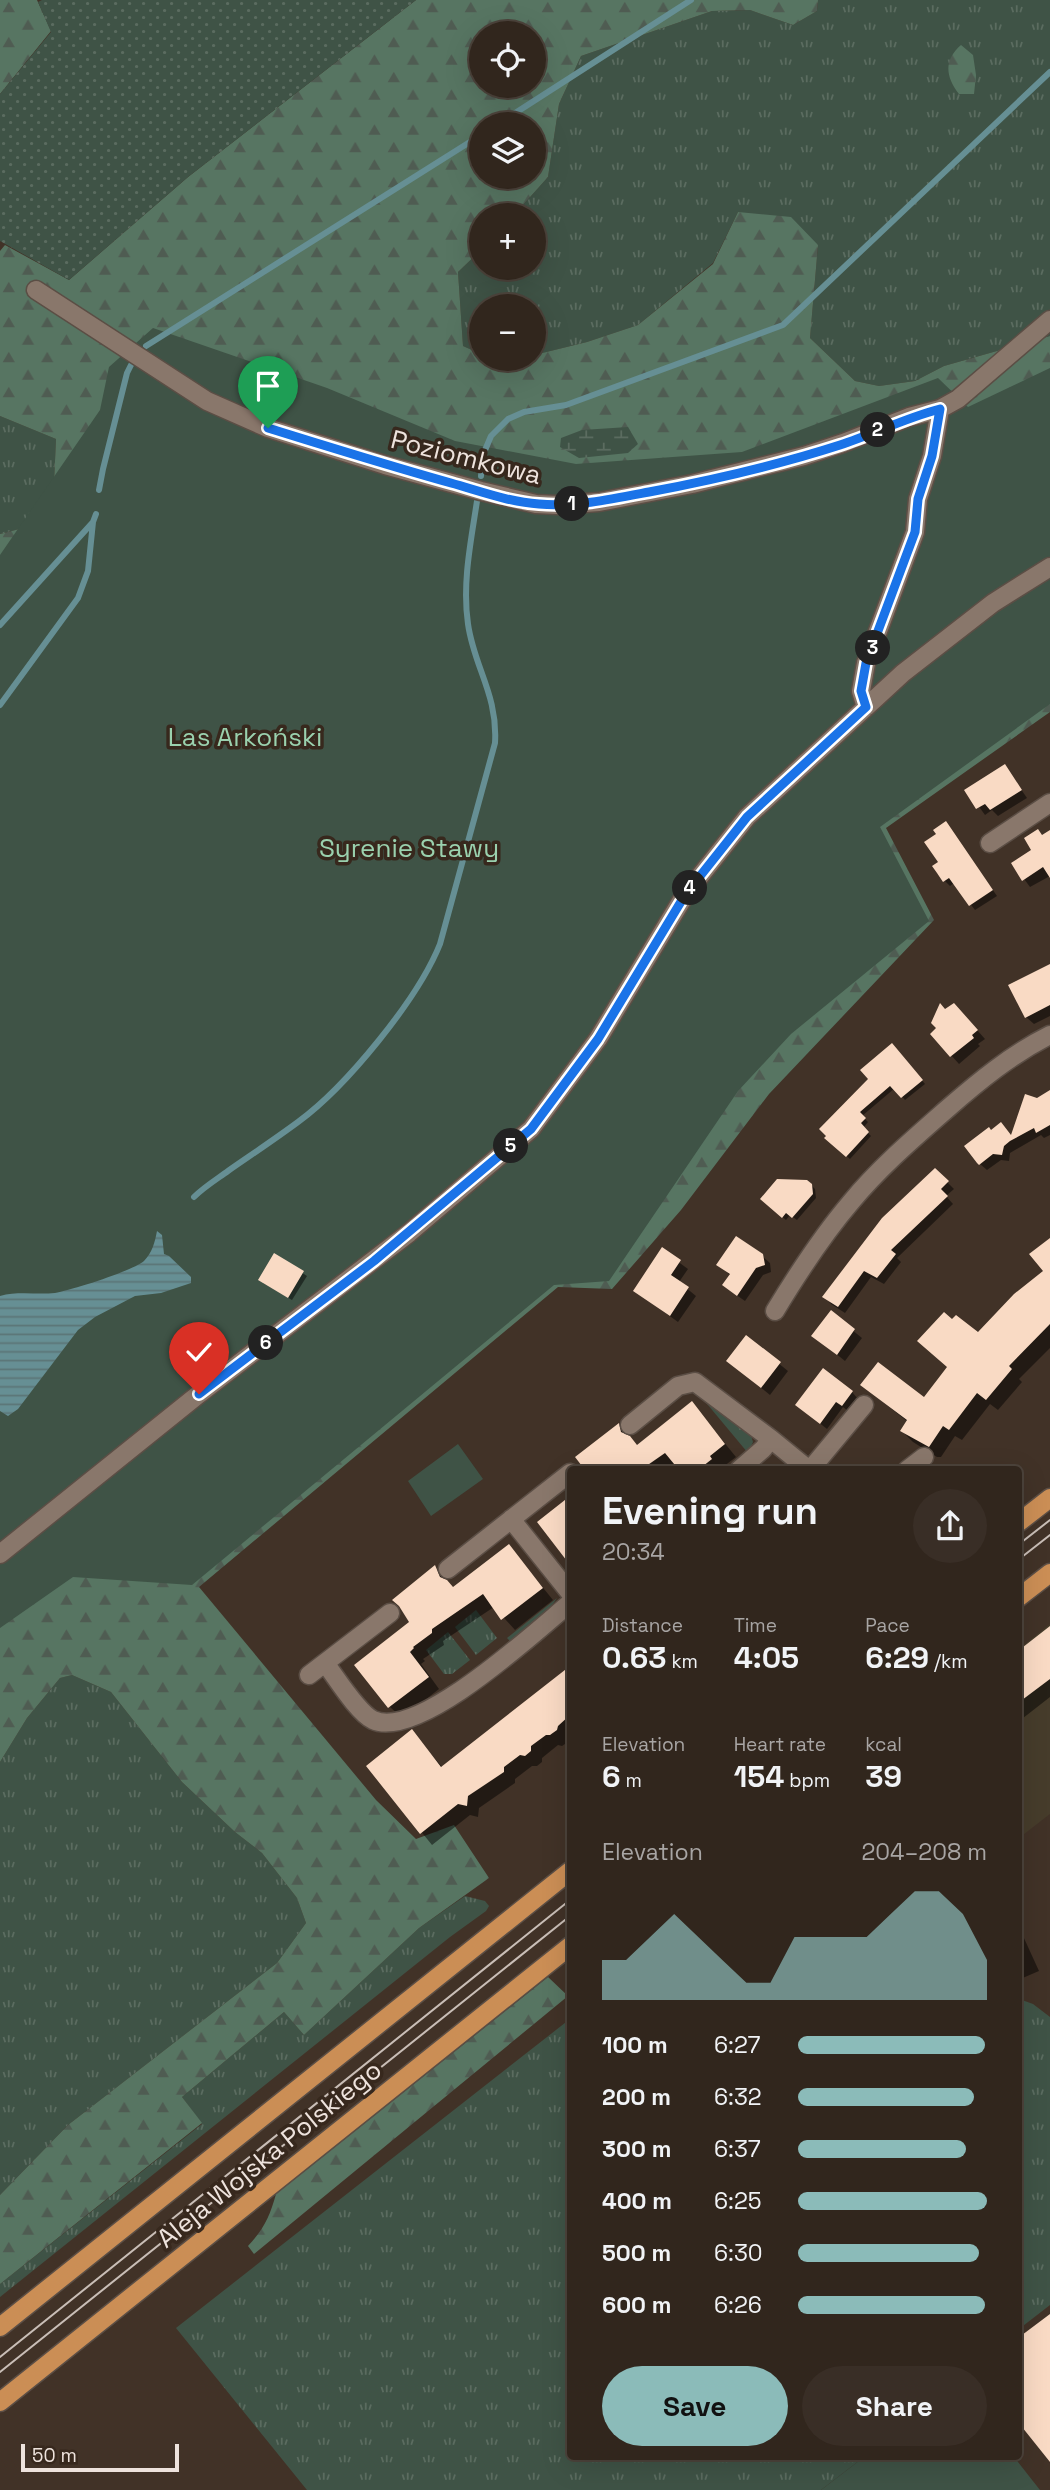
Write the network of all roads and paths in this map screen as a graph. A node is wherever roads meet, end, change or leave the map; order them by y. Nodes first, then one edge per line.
1 (36, 290) dead end
2 (1050, 320) edge
3 (940, 409) junction
4 (1050, 567) edge
5 (866, 707) junction
6 (1050, 803) edge
7 (990, 843) dead end
8 (1050, 1035) edge
9 (775, 1311) dead end
10 (864, 1405) dead end
11 (630, 1425) dead end
12 (771, 1439) junction
13 (924, 1457) dead end
14 (744, 1466) edge
15 (804, 1466) edge
16 (812, 1466) edge
17 (912, 1466) edge
18 (567, 1475) edge
19 (1050, 1497) edge
20 (511, 1519) junction
21 (1022, 1520) edge
22 (0, 1554) edge
23 (448, 1570) dead end
24 (1050, 1573) edge
25 (567, 1589) edge
26 (1022, 1595) edge
27 (567, 1605) edge
28 (390, 1613) dead end
29 (325, 1662) junction
30 (309, 1675) dead end
31 (567, 1873) edge
32 (567, 1948) edge
33 (0, 2327) edge
34 (0, 2402) edge

1 - 3 street, Poziomkowa
2 - 3 street, Poziomkowa
3 - 5 street
4 - 5 street
5 - 22 street
6 - 7 street
8 - 9 street
10 - 16 street
11 - 12 street
12 - 14 street
12 - 15 street
13 - 17 street
18 - 20 street
19 - 21 main road
20 - 23 street
20 - 25 street
24 - 26 main road
27 - 29 street
28 - 29 street
29 - 30 street
31 - 33 main road, Aleja Wojska Polskiego
32 - 34 main road, Aleja Wojska Polskiego

